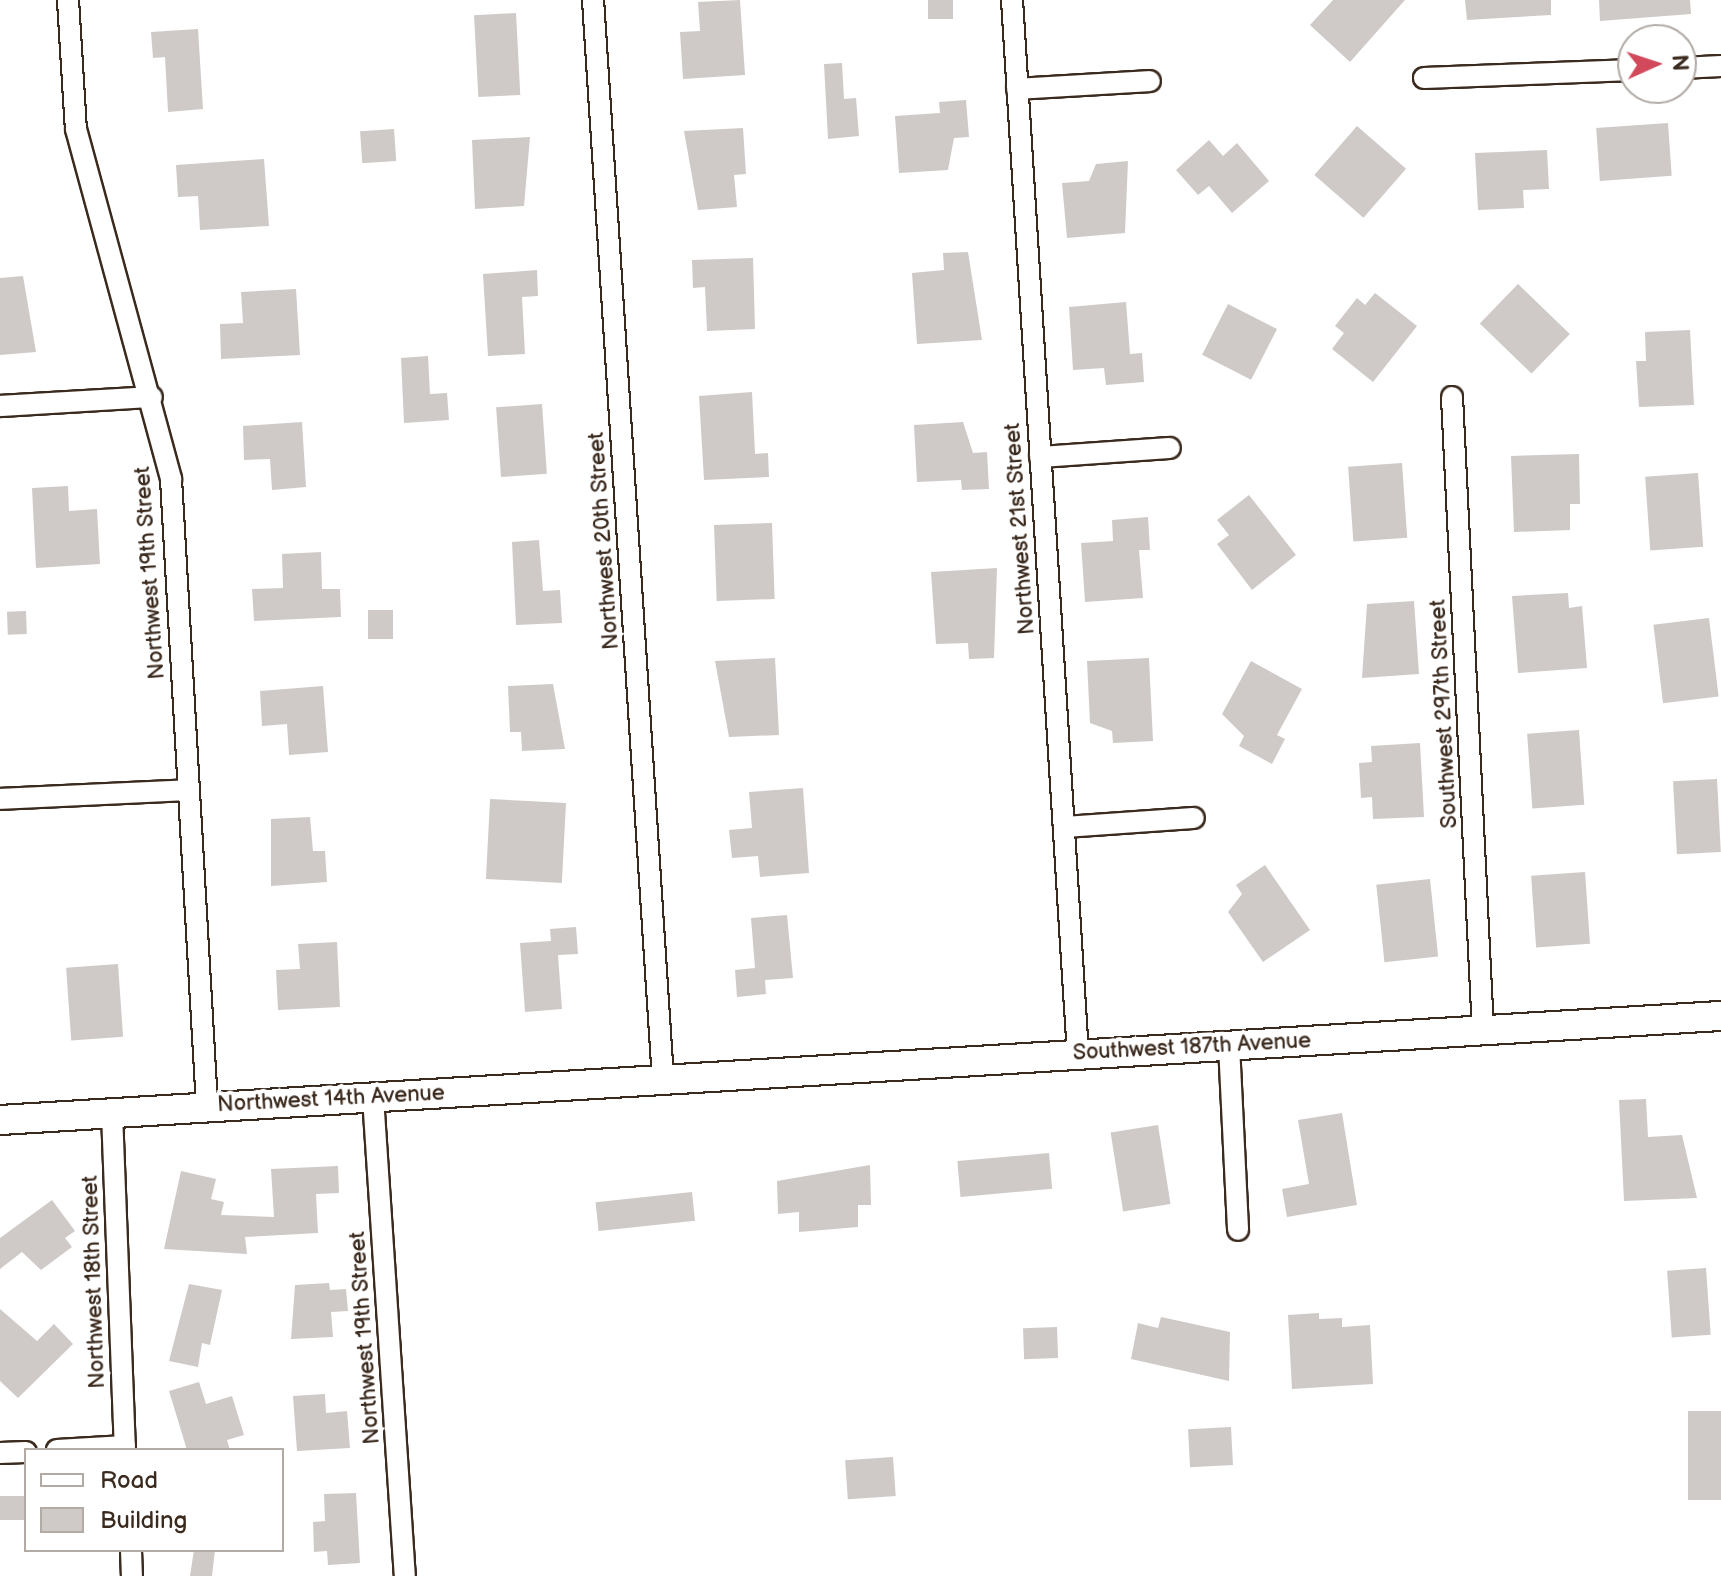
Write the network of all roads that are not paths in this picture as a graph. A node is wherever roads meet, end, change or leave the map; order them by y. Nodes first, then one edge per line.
1 (68, 0) edge
2 (593, 0) edge
3 (1012, 0) edge
4 (1721, 66) edge
5 (1697, 67) edge
6 (1617, 71) edge
7 (1424, 78) dead end
8 (1150, 81) dead end
9 (1017, 89) junction
10 (152, 397) junction
11 (1452, 397) dead end
12 (0, 406) edge
13 (1170, 448) dead end
14 (1040, 457) junction
15 (189, 790) junction
16 (0, 799) edge
17 (1194, 818) dead end
18 (1064, 827) junction
19 (1721, 1016) edge
20 (1483, 1030) junction
21 (1229, 1045) junction
22 (1078, 1054) junction
23 (663, 1079) junction
24 (373, 1097) junction
25 (207, 1106) junction
26 (112, 1113) junction
27 (0, 1120) edge
28 (1238, 1230) dead end
29 (125, 1448) edge
30 (24, 1452) edge
31 (0, 1453) edge
32 (131, 1552) edge
33 (132, 1576) edge
34 (405, 1576) edge

1 - 10 street, Northwest 19th Street
2 - 23 street, Northwest 20th Street
3 - 9 street, Northwest 21st Street
4 - 5 street
6 - 7 street
8 - 9 street
9 - 14 street, Northwest 21st Street
10 - 12 street
10 - 15 street, Northwest 19th Street
11 - 20 street, Southwest 297th Street
13 - 14 street
14 - 18 street, Northwest 21st Street
15 - 16 street
15 - 25 street, Northwest 19th Street
17 - 18 street
18 - 22 street, Northwest 21st Street
19 - 20 street, Southwest 187th Avenue
20 - 21 street, Southwest 187th Avenue
21 - 22 street, Southwest 187th Avenue
21 - 28 street
22 - 23 street, Southwest 187th Avenue
23 - 24 street, Northwest 14th Avenue
24 - 25 street, Northwest 14th Avenue
24 - 34 street, Northwest 19th Street
25 - 26 street, Northwest 14th Avenue
26 - 27 street, Northwest 14th Avenue
26 - 29 street, Northwest 18th Street
30 - 31 street
32 - 33 street

